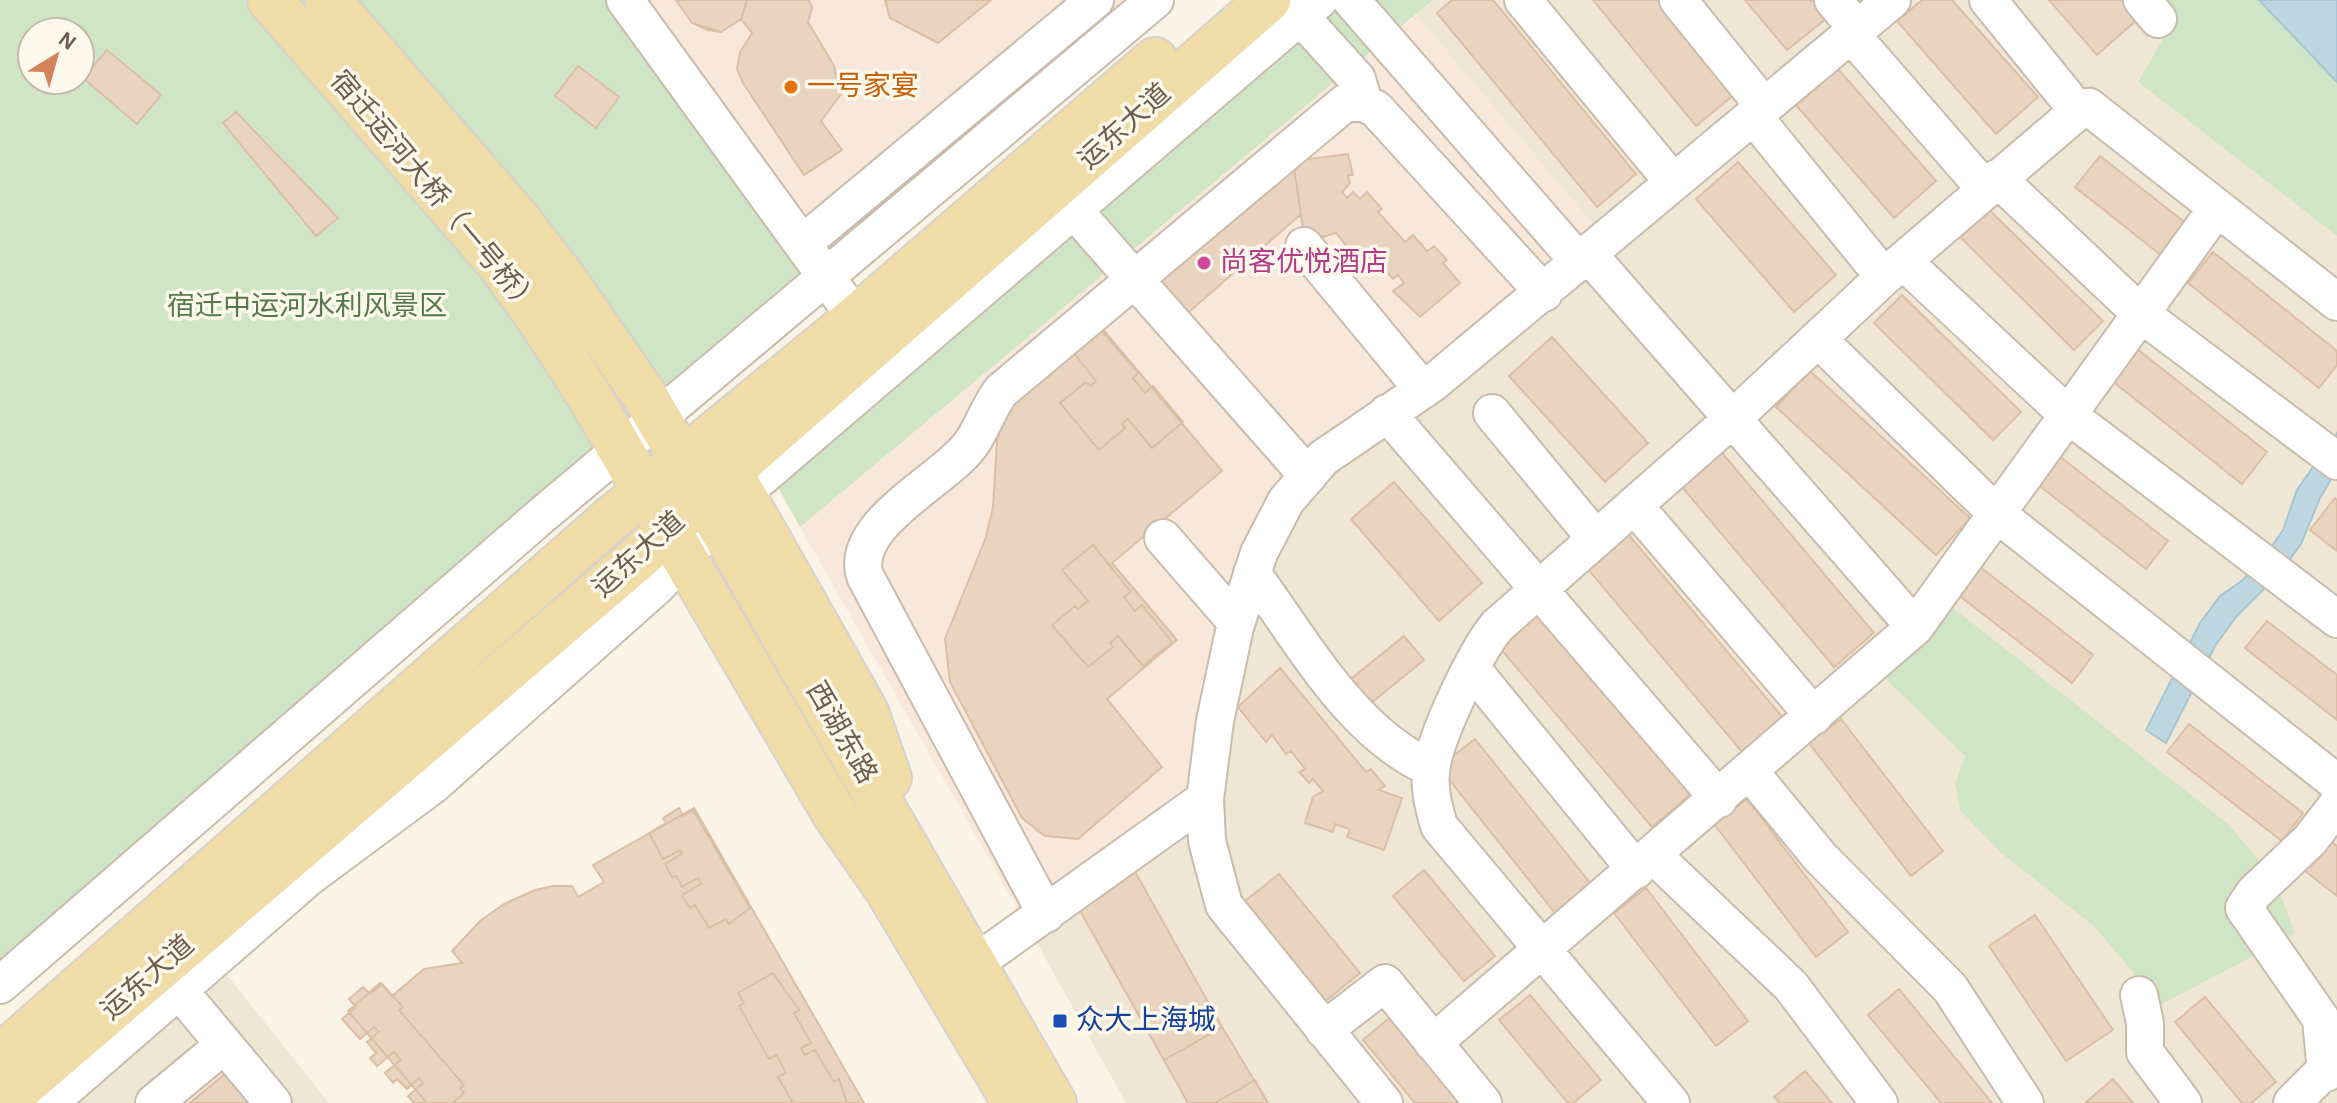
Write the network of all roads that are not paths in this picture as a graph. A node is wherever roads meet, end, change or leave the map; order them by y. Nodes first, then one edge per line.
1 (270, 0) edge
2 (328, 0) edge
3 (625, 0) edge
4 (1095, 0) edge
5 (1155, 0) edge
6 (1223, 0) edge
7 (1351, 0) edge
8 (1381, 0) edge
9 (1523, 0) edge
10 (1678, 0) edge
11 (1833, 0) edge
12 (1892, 0) edge
13 (1988, 0) edge
14 (1296, 5) edge
15 (1857, 29) junction
16 (1364, 103) junction
17 (1764, 106) junction
18 (2078, 111) junction
19 (1673, 182) junction
20 (1991, 184) junction
21 (1064, 199) junction
22 (2217, 208) junction
23 (802, 244) junction
24 (1304, 246) dead end
25 (1589, 255) junction
26 (1894, 269) junction
27 (826, 277) junction
28 (1134, 279) junction
29 (1544, 293) junction
30 (2337, 302) edge
31 (2141, 314) junction
32 (856, 318) junction
33 (1819, 340) junction
34 (623, 366) joint
35 (1423, 390) junction
36 (588, 394) joint
37 (1387, 413) junction
38 (1492, 413) dead end
39 (2068, 415) junction
40 (658, 417) junction
41 (1731, 420) junction
42 (618, 450) junction
43 (683, 457) junction
44 (2337, 461) edge
45 (1308, 476) junction
46 (644, 492) junction
47 (724, 496) junction
48 (1634, 505) junction
49 (1997, 514) junction
50 (1163, 538) dead end
51 (1596, 539) junction
52 (675, 544) junction
53 (1252, 573) junction
54 (1540, 589) junction
55 (2337, 619) edge
56 (1236, 622) junction
57 (1915, 627) junction
58 (1472, 669) junction
59 (1814, 716) junction
60 (1431, 768) junction
61 (1750, 772) junction
62 (2337, 783) edge
63 (1205, 799) junction
64 (1719, 799) junction
65 (2337, 805) edge
66 (1644, 863) junction
67 (94, 904) junction
68 (1046, 914) junction
69 (129, 944) junction
70 (1543, 950) junction
71 (974, 964) junction
72 (0, 985) edge
73 (178, 989) junction
74 (2139, 995) dead end
75 (1324, 1030) junction
76 (1433, 1043) junction
77 (224, 1045) junction
78 (0, 1057) edge
79 (2331, 1066) edge
80 (2, 1103) edge
81 (49, 1103) edge
82 (154, 1103) edge
83 (273, 1103) edge
84 (1015, 1103) edge
85 (1054, 1103) edge
86 (1384, 1103) edge
87 (1483, 1103) edge
88 (1671, 1103) edge
89 (1879, 1103) edge
90 (2025, 1103) edge
91 (2183, 1103) edge
92 (2292, 1103) edge

1 - 36 main road, 宿迁运河大桥（一号桥）
2 - 34 main road, 宿迁运河大桥（一号桥）
3 - 23 street
4 - 23 street
5 - 27 street
6 - 32 main road, 运东大道
7 - 25 street
8 - 25 street
9 - 19 street
10 - 17 street
11 - 15 street
12 - 15 street
13 - 18 street
14 - 16 street
14 - 21 main road, 运东大道
15 - 17 street
15 - 20 street
16 - 28 street
16 - 29 street
17 - 19 street
17 - 26 street
18 - 20 street
18 - 22 street
19 - 25 street
20 - 26 street
20 - 31 street
21 - 28 street
21 - 47 main road, 运东大道
22 - 30 street
22 - 31 street
23 - 27 street
24 - 35 street
25 - 29 street
25 - 41 street
26 - 33 street
26 - 39 street
27 - 32 street
27 - 40 street
28 - 45 street
28 - 68 street
29 - 35 street
31 - 39 street
31 - 44 street
32 - 43 main road, 运东大道
33 - 41 street
33 - 49 street
34 - 40 main road, 西湖东路
35 - 37 street
36 - 42 main road, 西湖东路
37 - 45 street
37 - 54 street
38 - 51 street
39 - 49 street
39 - 55 street
40 - 42 street
40 - 43 main road, 西湖东路
41 - 48 street
41 - 57 street
42 - 46 main road, 西湖东路
42 - 67 street
43 - 46 main road, 运东大道
43 - 47 main road, 西湖东路
45 - 53 street
46 - 52 main road, 西湖东路
46 - 69 main road, 运东大道
47 - 52 main road, 运东大道
47 - 71 main road, 西湖东路
48 - 51 street
48 - 59 street
49 - 57 street
49 - 62 street
50 - 56 street
51 - 54 street
52 - 73 street
52 - 80 main road, 运东大道
52 - 84 main road, 西湖东路
53 - 56 street
53 - 60 street
54 - 58 street
54 - 64 street
56 - 63 street
57 - 59 street
58 - 60 street
58 - 66 street
59 - 61 street
60 - 70 street
61 - 64 street
61 - 90 street
63 - 68 street
63 - 75 street
64 - 66 street
65 - 79 street
66 - 70 street
66 - 89 street
67 - 69 street
67 - 72 street
68 - 71 street
69 - 78 main road, 运东大道
70 - 76 street
70 - 88 street
71 - 85 main road, 西湖东路
73 - 77 street
73 - 81 street
74 - 91 street
75 - 76 street
75 - 86 street
76 - 87 street
77 - 82 street
77 - 83 street
79 - 92 street

